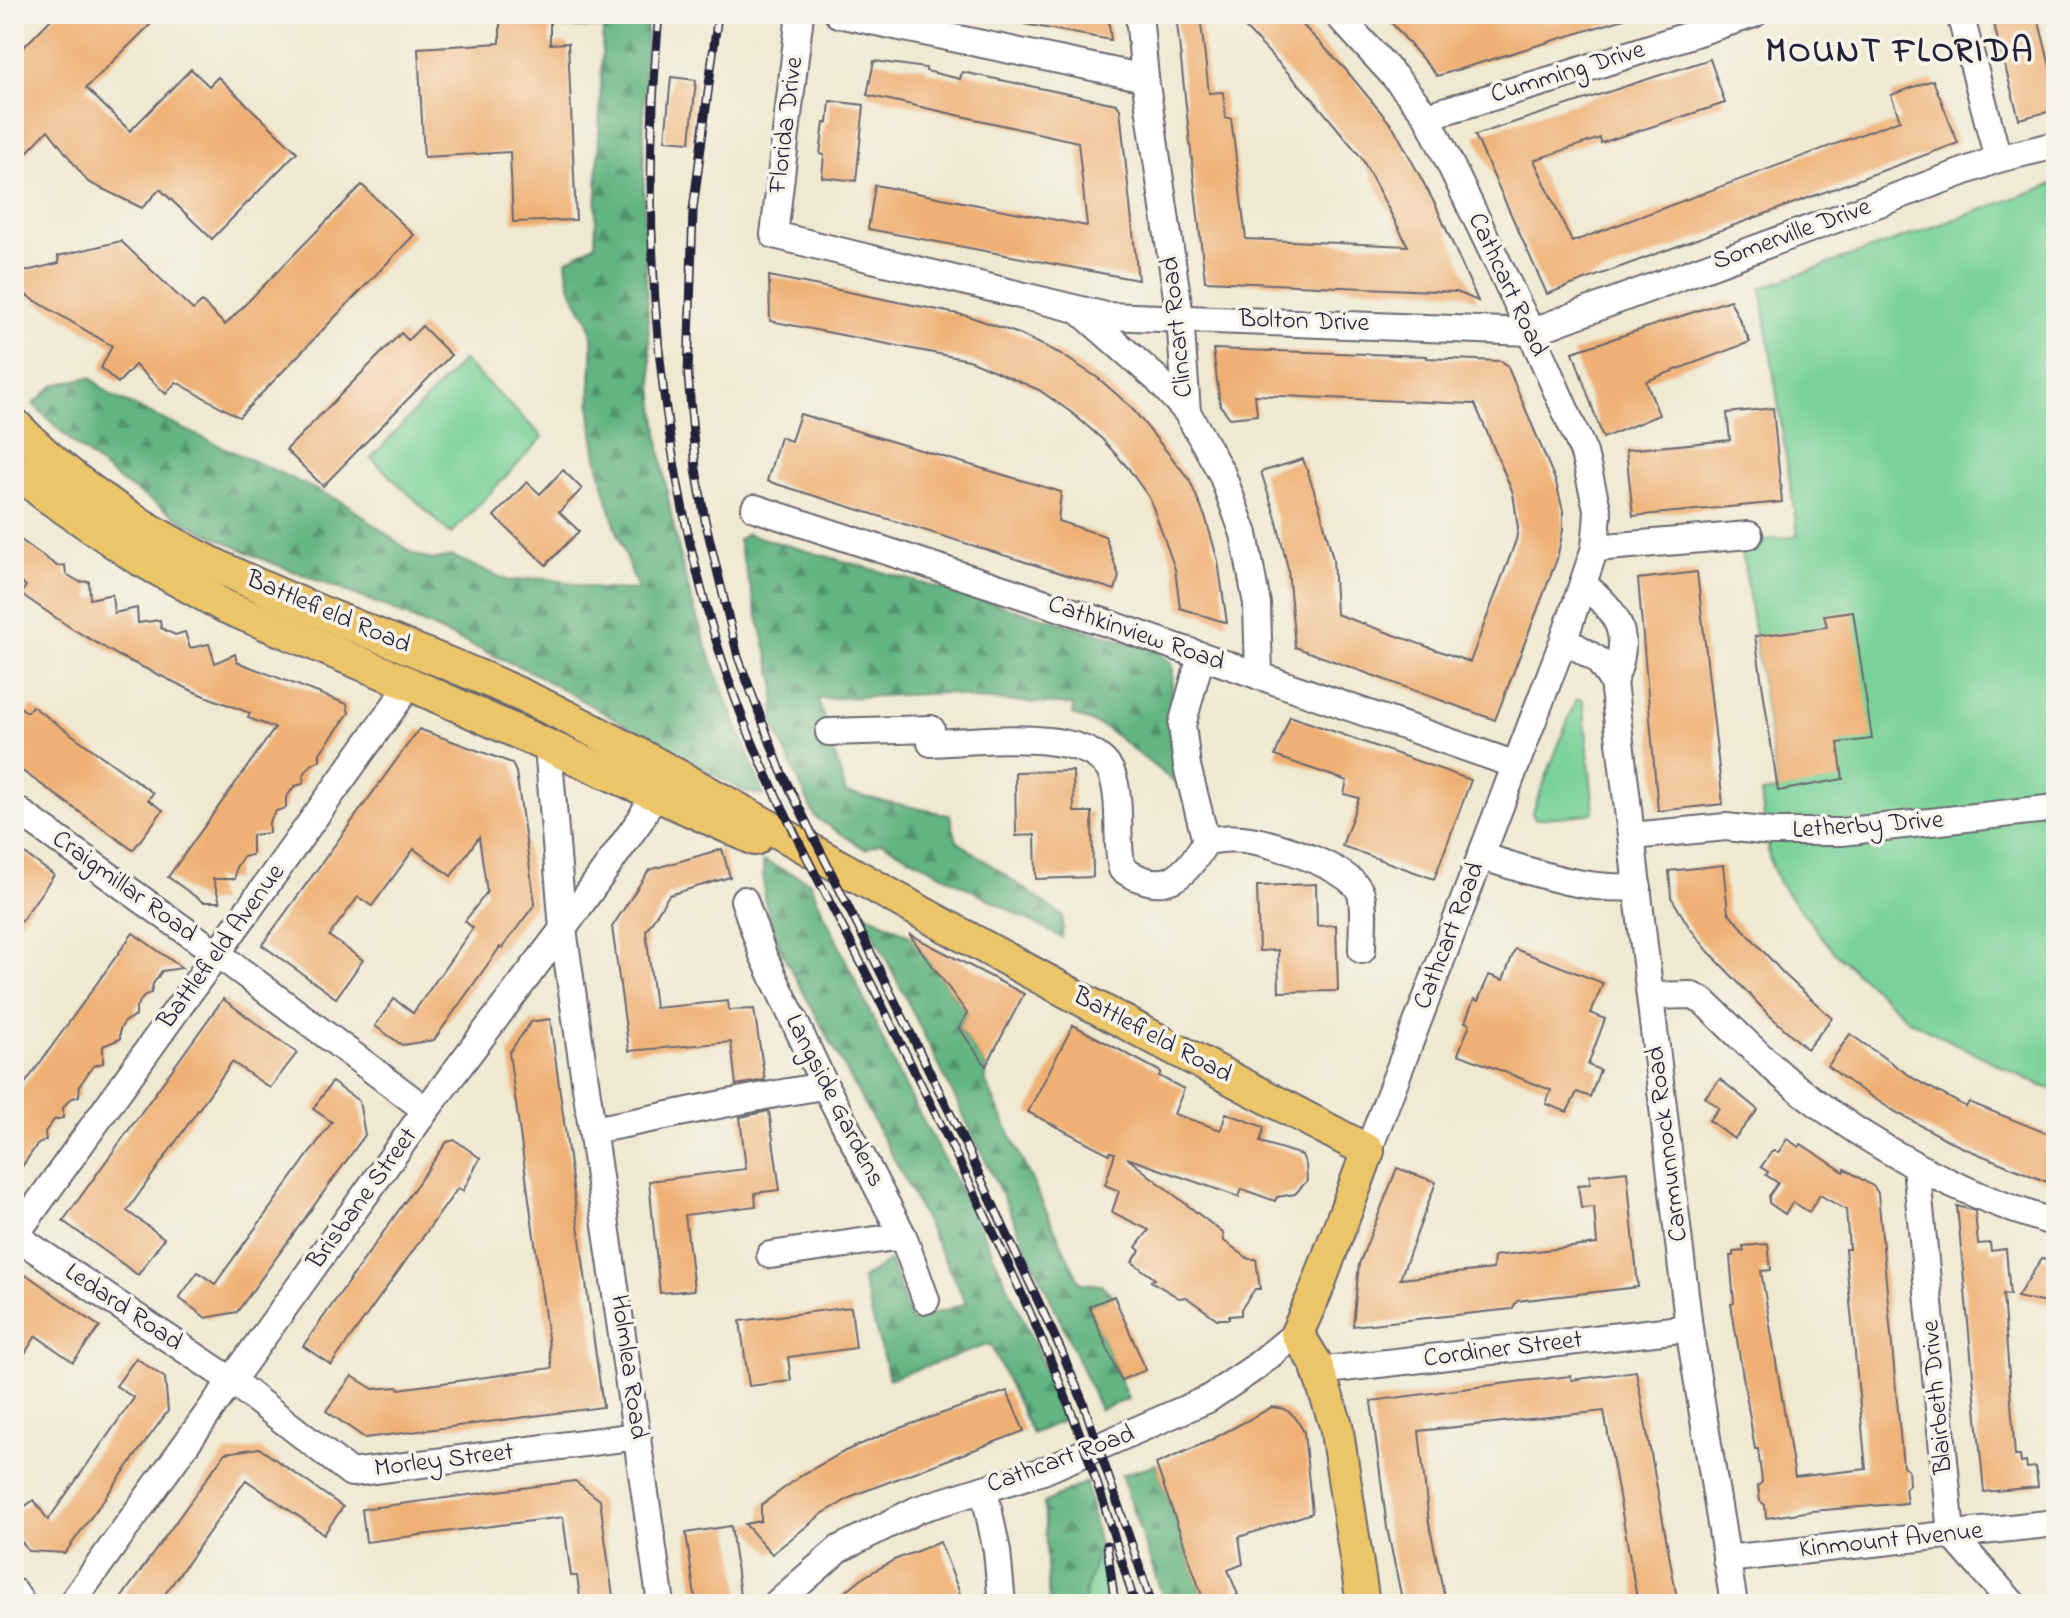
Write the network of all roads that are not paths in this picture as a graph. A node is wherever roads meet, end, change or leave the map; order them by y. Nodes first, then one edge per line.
1 (800, 14) edge
2 (838, 14) edge
3 (1139, 14) edge
4 (1337, 14) edge
5 (1754, 14) edge
6 (1960, 14) edge
7 (1145, 78) junction
8 (1427, 116) junction
9 (2056, 145) edge
10 (1998, 159) junction
11 (774, 235) joint
12 (1078, 310) junction
13 (1180, 317) junction
14 (1531, 332) junction
15 (1187, 412) junction
16 (17, 434) edge
17 (14, 469) edge
18 (755, 508) dead end
19 (1749, 535) dead end
20 (1595, 548) junction
21 (1583, 584) junction
22 (1564, 639) junction
23 (422, 653) junction
24 (1201, 656) junction
25 (1259, 676) junction
26 (1613, 682) junction
27 (410, 684) junction
28 (586, 726) junction
29 (829, 732) dead end
30 (552, 749) junction
31 (1516, 765) junction
32 (659, 780) junction
33 (14, 808) edge
34 (2056, 808) edge
35 (1632, 836) junction
36 (1206, 841) junction
37 (1481, 856) junction
38 (1638, 887) junction
39 (744, 900) dead end
40 (563, 929) junction
41 (1362, 950) dead end
42 (218, 954) junction
43 (1651, 996) junction
44 (825, 1086) junction
45 (426, 1110) junction
46 (593, 1130) junction
47 (1368, 1151) junction
48 (1916, 1166) junction
49 (2056, 1223) edge
50 (14, 1236) edge
51 (903, 1236) junction
52 (770, 1255) dead end
53 (926, 1300) dead end
54 (1689, 1328) junction
55 (1297, 1333) junction
56 (1318, 1371) junction
57 (232, 1381) junction
58 (638, 1436) junction
59 (984, 1489) junction
60 (2056, 1523) edge
61 (1951, 1534) junction
62 (1726, 1559) junction
63 (14, 1592) edge
64 (22, 1604) edge
65 (71, 1604) edge
66 (661, 1604) edge
67 (776, 1604) edge
68 (1002, 1604) edge
69 (1363, 1604) edge
70 (1734, 1604) edge
71 (2013, 1604) edge

1 - 11 street, Florida Drive
2 - 7 street
3 - 7 street, Clincart Road
4 - 8 street, Cathcart Road
5 - 8 street, Cumming Drive
6 - 10 street
7 - 13 street, Clincart Road
8 - 14 street, Cathcart Road
9 - 10 street, Somerville Drive
10 - 14 street, Somerville Drive
11 - 12 street, Bolton Drive
12 - 13 street, Bolton Drive
12 - 15 street, Bolton Drive
13 - 14 street, Bolton Drive
13 - 15 street, Clincart Road
14 - 20 street, Cathcart Road
15 - 25 street, Clincart Road
16 - 23 main road, Battlefield Road
17 - 27 main road, Battlefield Road
18 - 24 street, Cathkinview Road
19 - 20 street
20 - 21 street, Cathcart Road
21 - 22 street, Cathcart Road
21 - 26 street, Carmunnock Road
22 - 26 street
22 - 31 street, Cathcart Road
23 - 27 main road, Battlefield Avenue
23 - 28 main road, Battlefield Road
24 - 25 street, Cathkinview Road
24 - 36 street
25 - 31 street, Cathkinview Road
26 - 35 street, Carmunnock Road
27 - 30 main road, Battlefield Road
27 - 42 street, Battlefield Avenue
28 - 30 main road
28 - 32 main road, Battlefield Road
29 - 36 street
30 - 32 main road, Battlefield Road
30 - 40 street, Holmlea Road
31 - 37 street, Cathcart Road
32 - 40 street, Brisbane Street
32 - 47 main road, Battlefield Road
33 - 42 street, Craigmillar Road
34 - 35 street, Letherby Drive
35 - 38 street, Carmunnock Road
36 - 41 street
37 - 38 street
37 - 47 street, Cathcart Road
38 - 43 street, Carmunnock Road
39 - 44 street, Langside Gardens
40 - 45 street, Brisbane Street
40 - 46 street, Holmlea Road
42 - 45 street, Craigmillar Road
42 - 50 street, Battlefield Avenue
43 - 48 street
43 - 54 street, Carmunnock Road
44 - 46 street
44 - 51 street, Langside Gardens
45 - 57 street, Brisbane Street
46 - 58 street, Holmlea Road
47 - 55 main road, Cathcart Road
48 - 49 street
48 - 61 street, Blairbeth Drive
50 - 57 street, Ledard Road
51 - 52 street
51 - 53 street, Langside Gardens
54 - 56 street, Cordiner Street
54 - 62 street, Carmunnock Road
55 - 56 main road
55 - 59 street, Cathcart Road
56 - 69 main road
57 - 58 street, Morley Street
57 - 65 street, Brisbane Street
58 - 66 street, Holmlea Road
59 - 67 street, Cathcart Road
59 - 68 street
60 - 61 street, Kinmount Avenue
61 - 62 street, Kinmount Avenue
61 - 71 street
62 - 70 street, Carmunnock Road
63 - 64 street

